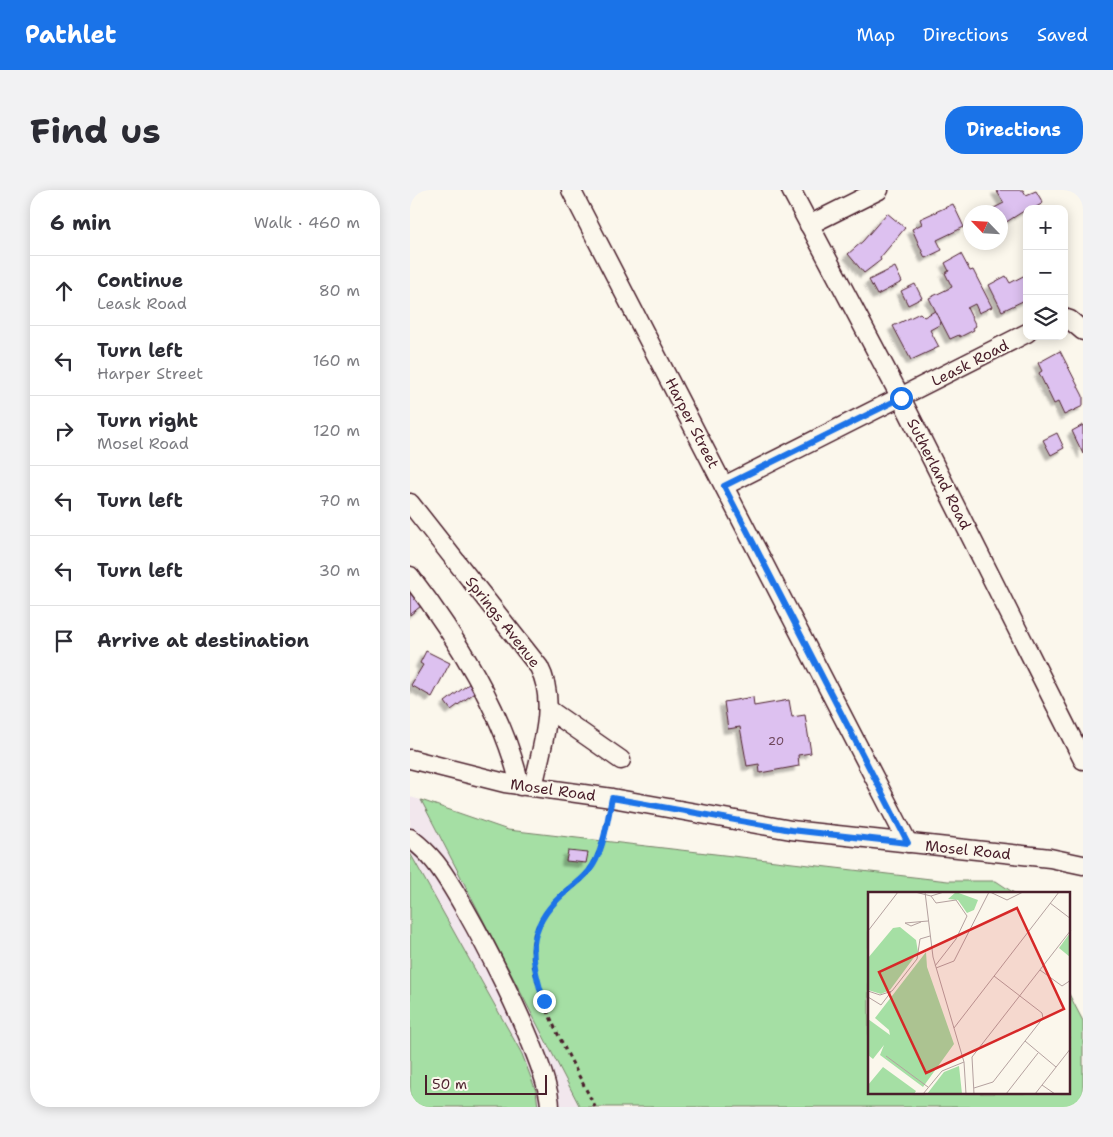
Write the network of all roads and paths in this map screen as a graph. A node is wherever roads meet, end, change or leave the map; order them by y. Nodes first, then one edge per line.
1 (571, 190) edge
2 (791, 190) edge
3 (879, 190) edge
4 (809, 225) junction
5 (1023, 335) edge
6 (901, 398) junction
7 (724, 486) junction
8 (410, 503) edge
9 (410, 576) edge
10 (548, 709) junction
11 (410, 759) edge
12 (621, 760) dead end
13 (1083, 760) edge
14 (527, 786) junction
15 (612, 798) junction
16 (410, 838) edge
17 (908, 843) junction
18 (1083, 865) edge
19 (548, 1087) junction
20 (550, 1107) edge
21 (561, 1107) edge
22 (595, 1107) edge

1 - 7 street, Harper Street
2 - 4 street, Sutherland Road
3 - 4 street
4 - 6 street, Sutherland Road
5 - 6 street, Leask Road
6 - 7 street, Leask Road
6 - 13 street, Sutherland Road
7 - 17 street, Harper Street
8 - 10 street, Springs Avenue
9 - 14 street
10 - 12 street
10 - 14 street, Springs Avenue
11 - 14 street, Mosel Road
14 - 15 street, Mosel Road
15 - 17 street, Mosel Road
15 - 22 path
16 - 19 street
17 - 18 street, Mosel Road
19 - 20 street
19 - 21 street

